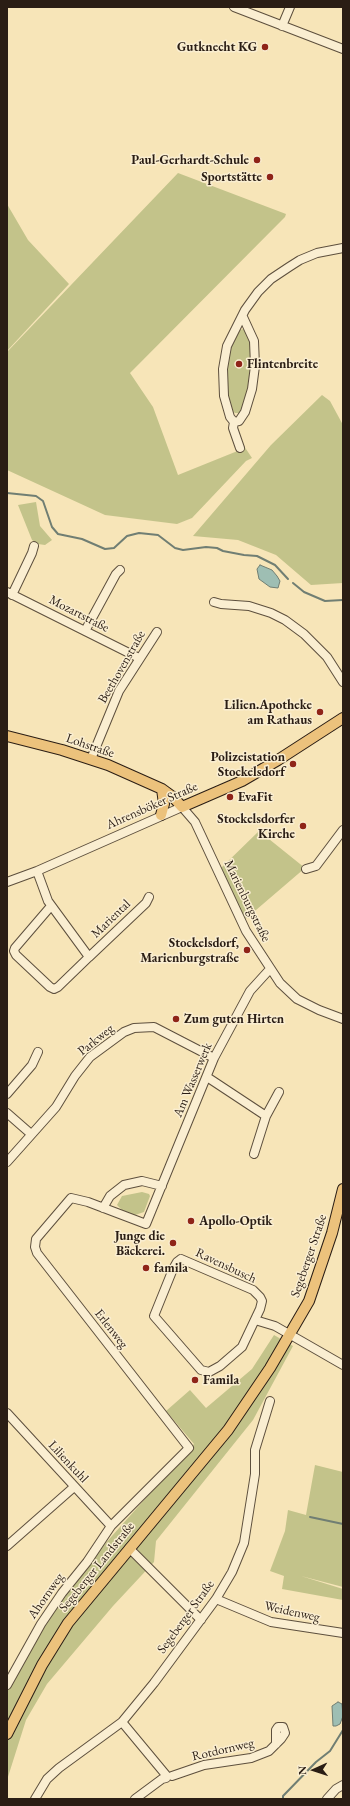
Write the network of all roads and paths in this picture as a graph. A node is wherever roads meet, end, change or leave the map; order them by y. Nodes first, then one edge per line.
1 (234, 7) edge
2 (290, 7) edge
3 (282, 26) junction
4 (343, 49) edge
5 (343, 248) edge
6 (243, 316) junction
7 (234, 422) junction
8 (240, 448) dead end
9 (34, 546) dead end
10 (120, 570) dead end
11 (9, 593) edge
12 (214, 602) dead end
13 (85, 631) junction
14 (157, 632) dead end
15 (140, 658) junction
16 (343, 682) edge
17 (343, 718) edge
18 (7, 736) edge
19 (91, 759) junction
20 (162, 789) junction
21 (182, 807) junction
22 (161, 815) junction
23 (342, 832) edge
24 (306, 869) dead end
25 (37, 871) junction
26 (7, 882) edge
27 (149, 897) dead end
28 (51, 906) junction
29 (88, 957) junction
30 (270, 969) junction
31 (343, 1019) edge
32 (38, 1052) dead end
33 (214, 1058) junction
34 (207, 1077) junction
35 (279, 1092) dead end
36 (7, 1094) edge
37 (7, 1113) edge
38 (266, 1116) junction
39 (31, 1134) junction
40 (254, 1154) dead end
41 (7, 1162) edge
42 (162, 1186) junction
43 (343, 1189) edge
44 (103, 1208) junction
45 (146, 1224) joint
46 (255, 1320) junction
47 (290, 1334) junction
48 (343, 1365) edge
49 (270, 1401) dead end
50 (7, 1413) edge
51 (228, 1430) joint
52 (74, 1487) junction
53 (111, 1526) junction
54 (7, 1546) edge
55 (129, 1548) junction
56 (216, 1599) junction
57 (201, 1620) junction
58 (343, 1634) edge
59 (7, 1685) edge
60 (122, 1722) junction
61 (7, 1734) edge
62 (276, 1744) dead end
63 (168, 1776) junction
64 (343, 1785) edge
65 (35, 1799) edge
66 (135, 1799) edge
67 (327, 1799) edge

1 - 3 street
2 - 3 street
3 - 4 street
5 - 6 street
6 - 7 street
6 - 7 street
7 - 8 street
9 - 11 street
10 - 13 street
11 - 13 street, Mozartstraße
12 - 16 street
13 - 15 street, Mozartstraße
14 - 15 street, Beethovenstraße
15 - 19 street, Beethovenstraße
17 - 21 main road, Ahrensböker Straße
18 - 19 main road, Lohstraße
19 - 20 main road, Lohstraße
20 - 21 main road, Lohstraße
20 - 22 main road
21 - 22 street, Ahrensböker Straße
21 - 30 street, Marienburgstraße
22 - 25 street, Ahrensböker Straße
23 - 24 street
25 - 26 street, Ahrensböker Straße
25 - 28 street, Mariental
27 - 29 street, Mariental
28 - 29 street, Mariental
28 - 29 street, Mariental
30 - 31 street, Marienburgstraße
30 - 33 street, Am Wasserwerk
32 - 36 street
33 - 34 street, Am Wasserwerk
33 - 39 street, Parkweg
34 - 38 street
34 - 42 street, Am Wasserwerk
35 - 38 street
37 - 39 street
38 - 40 street
39 - 41 street, Parkweg
42 - 44 street
42 - 45 street, Am Wasserwerk
43 - 47 main road, Segeberger Straße
44 - 45 street, Erlenweg
44 - 53 street, Erlenweg
46 - 46 street, Ravensbusch
46 - 47 street
47 - 48 street
47 - 51 main road, Segeberger Straße
49 - 56 street, Segeberger Straße
50 - 52 street, Lilienkuhl
51 - 55 main road, Segeberger Landstraße
52 - 53 street, Lilienkuhl
52 - 54 street
53 - 59 street, Ahornweg
55 - 57 street
55 - 61 main road, Segeberger Landstraße
56 - 57 street, Segeberger Straße
56 - 58 street, Weidenweg
57 - 60 street, Segeberger Straße
60 - 63 street
60 - 65 street, Segeberger Straße
62 - 63 street, Rotdornweg
63 - 66 street, Rotdornweg
64 - 67 street

